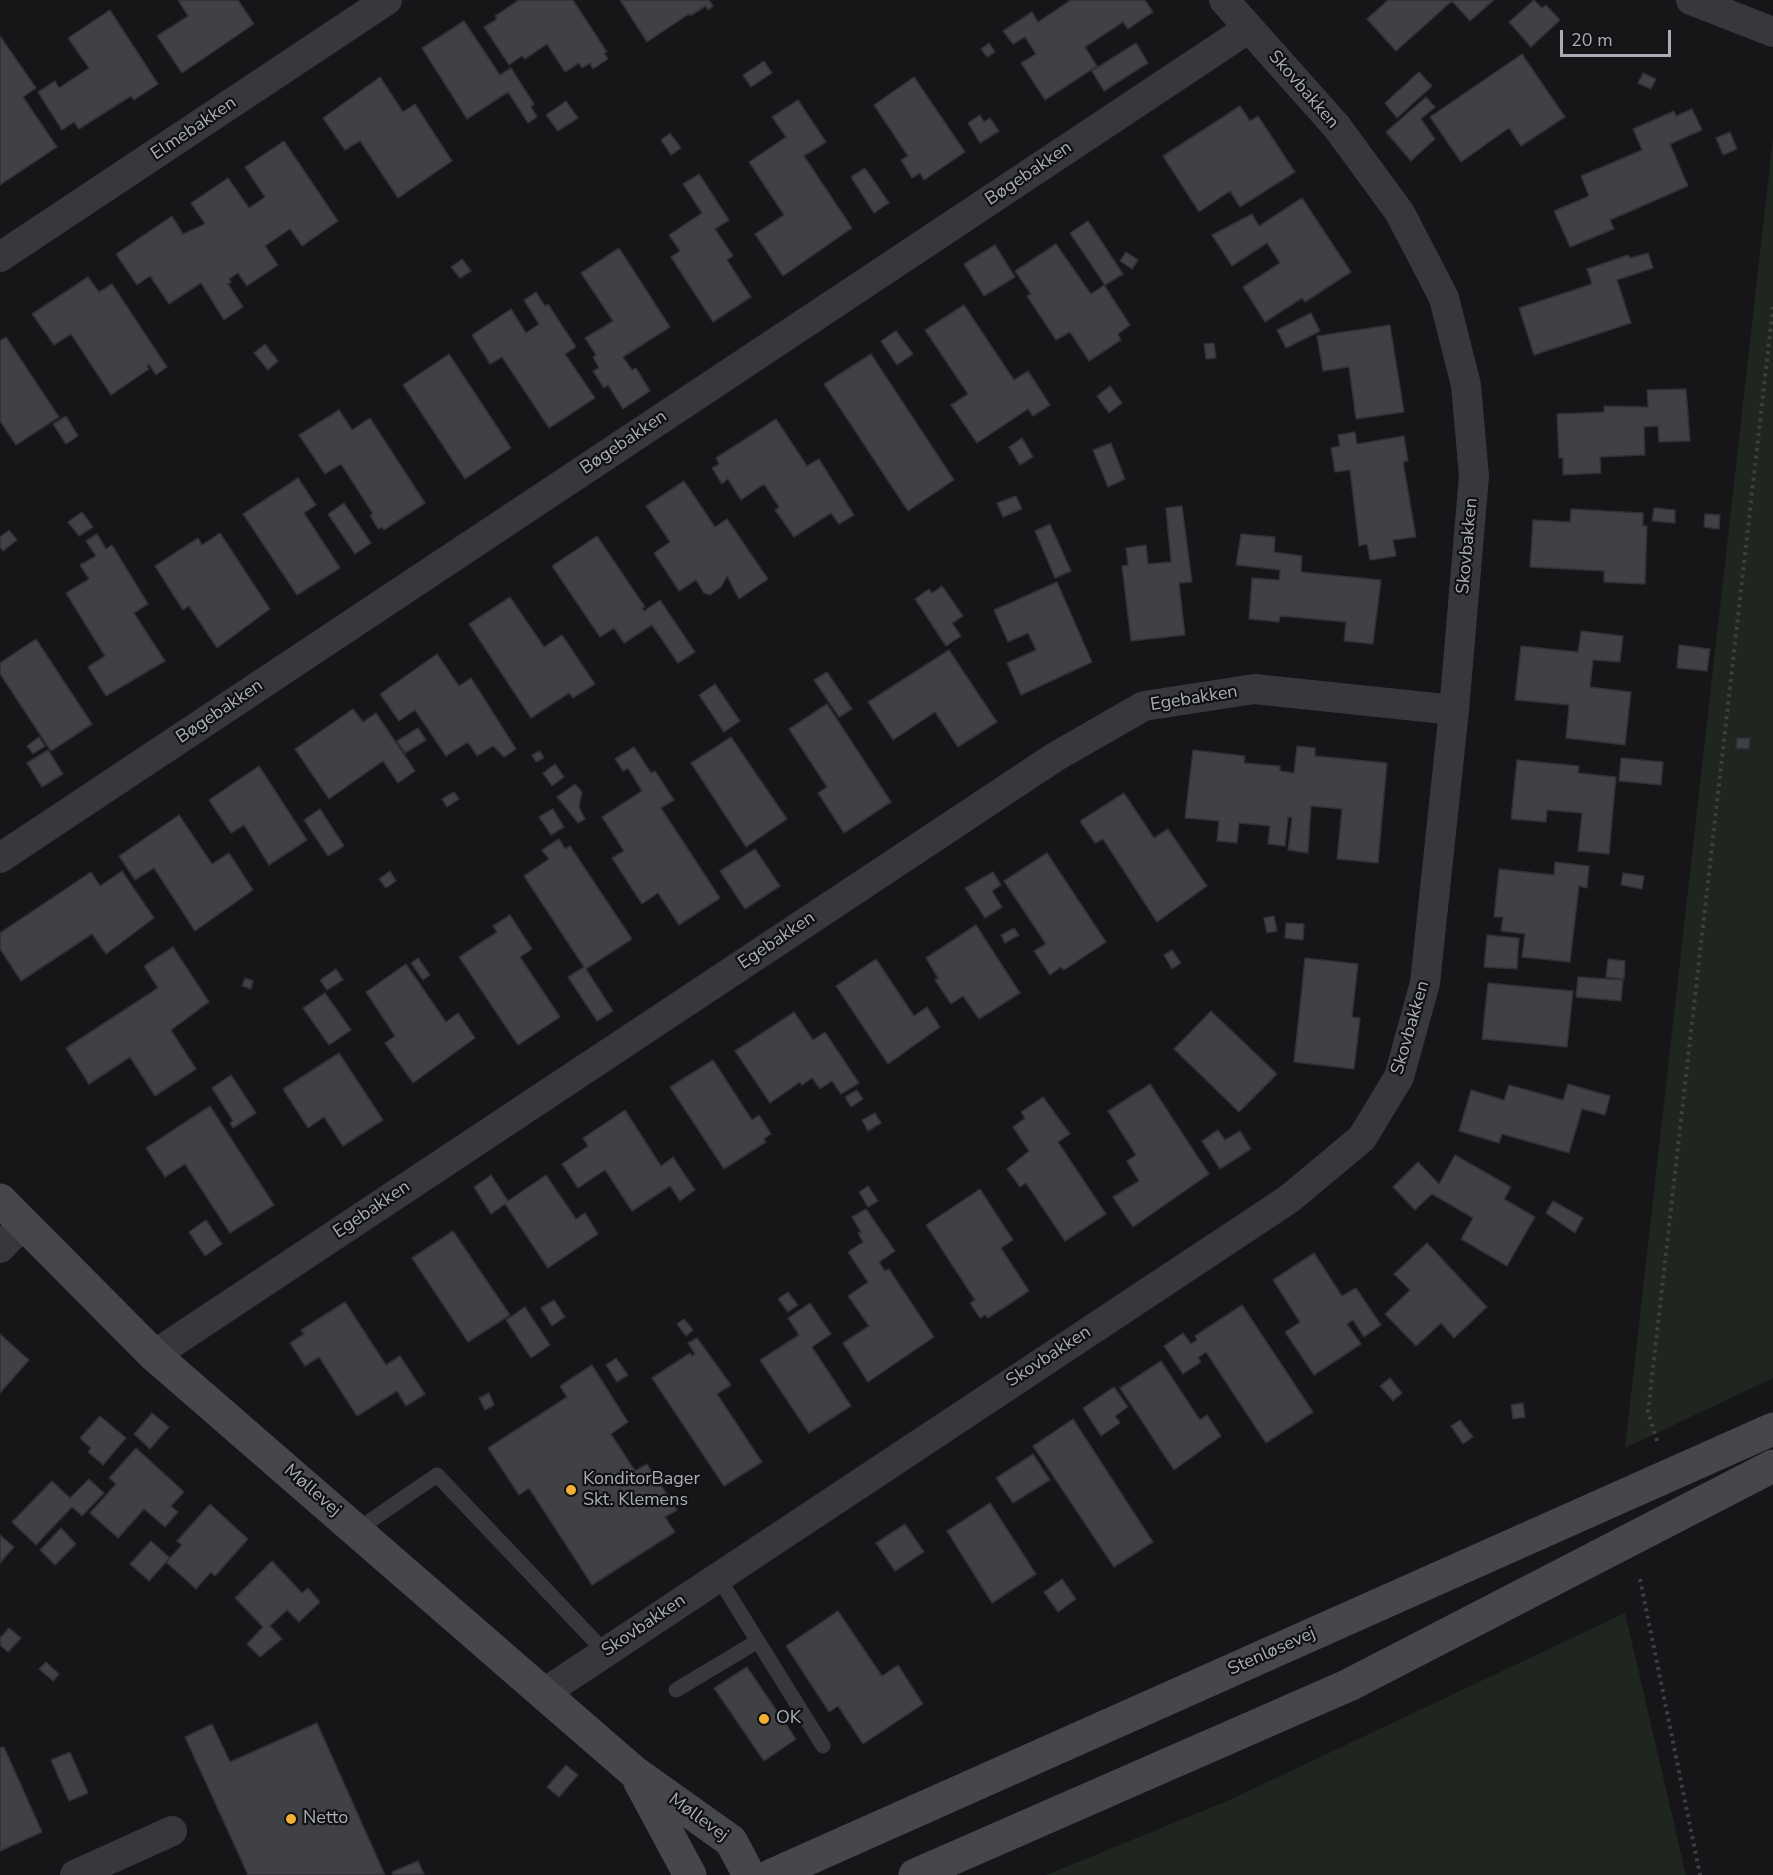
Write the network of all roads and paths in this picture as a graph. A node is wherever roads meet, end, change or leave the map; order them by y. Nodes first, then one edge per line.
1 (387, 0) edge
2 (1224, 0) edge
3 (1690, 0) edge
4 (1249, 28) junction
5 (1773, 32) edge
6 (0, 257) edge
7 (1773, 307) edge
8 (1454, 710) junction
9 (0, 858) edge
10 (0, 1200) edge
11 (22, 1225) junction
12 (0, 1248) edge
13 (154, 1355) junction
14 (1773, 1429) edge
15 (1660, 1450) dead end
16 (1773, 1466) edge
17 (357, 1530) junction
18 (718, 1577) junction
19 (1640, 1580) dead end
20 (758, 1641) junction
21 (605, 1652) junction
22 (676, 1690) dead end
23 (544, 1693) junction
24 (823, 1746) dead end
25 (634, 1772) junction
26 (172, 1831) dead end
27 (75, 1875) edge
28 (690, 1875) edge
29 (749, 1875) edge
30 (772, 1875) edge
31 (915, 1875) edge
32 (1700, 1875) edge

1 - 6 street, Elmebakken
2 - 4 street, Skovbakken
3 - 5 street
4 - 8 street, Skovbakken
4 - 9 street, Bøgebakken
7 - 15 path
8 - 13 street, Egebakken
8 - 18 street, Skovbakken
10 - 11 street, Møllevej
11 - 12 street
11 - 13 street, Møllevej
13 - 17 street, Møllevej
14 - 30 street, Stenløsevej
16 - 31 street
17 - 21 lane
17 - 23 street, Møllevej
18 - 20 lane
18 - 21 street, Skovbakken
19 - 32 path
20 - 22 lane
20 - 24 lane
21 - 23 street, Skovbakken
23 - 25 street, Møllevej
25 - 28 street, Møllevej
25 - 29 street, Møllevej
26 - 27 street

